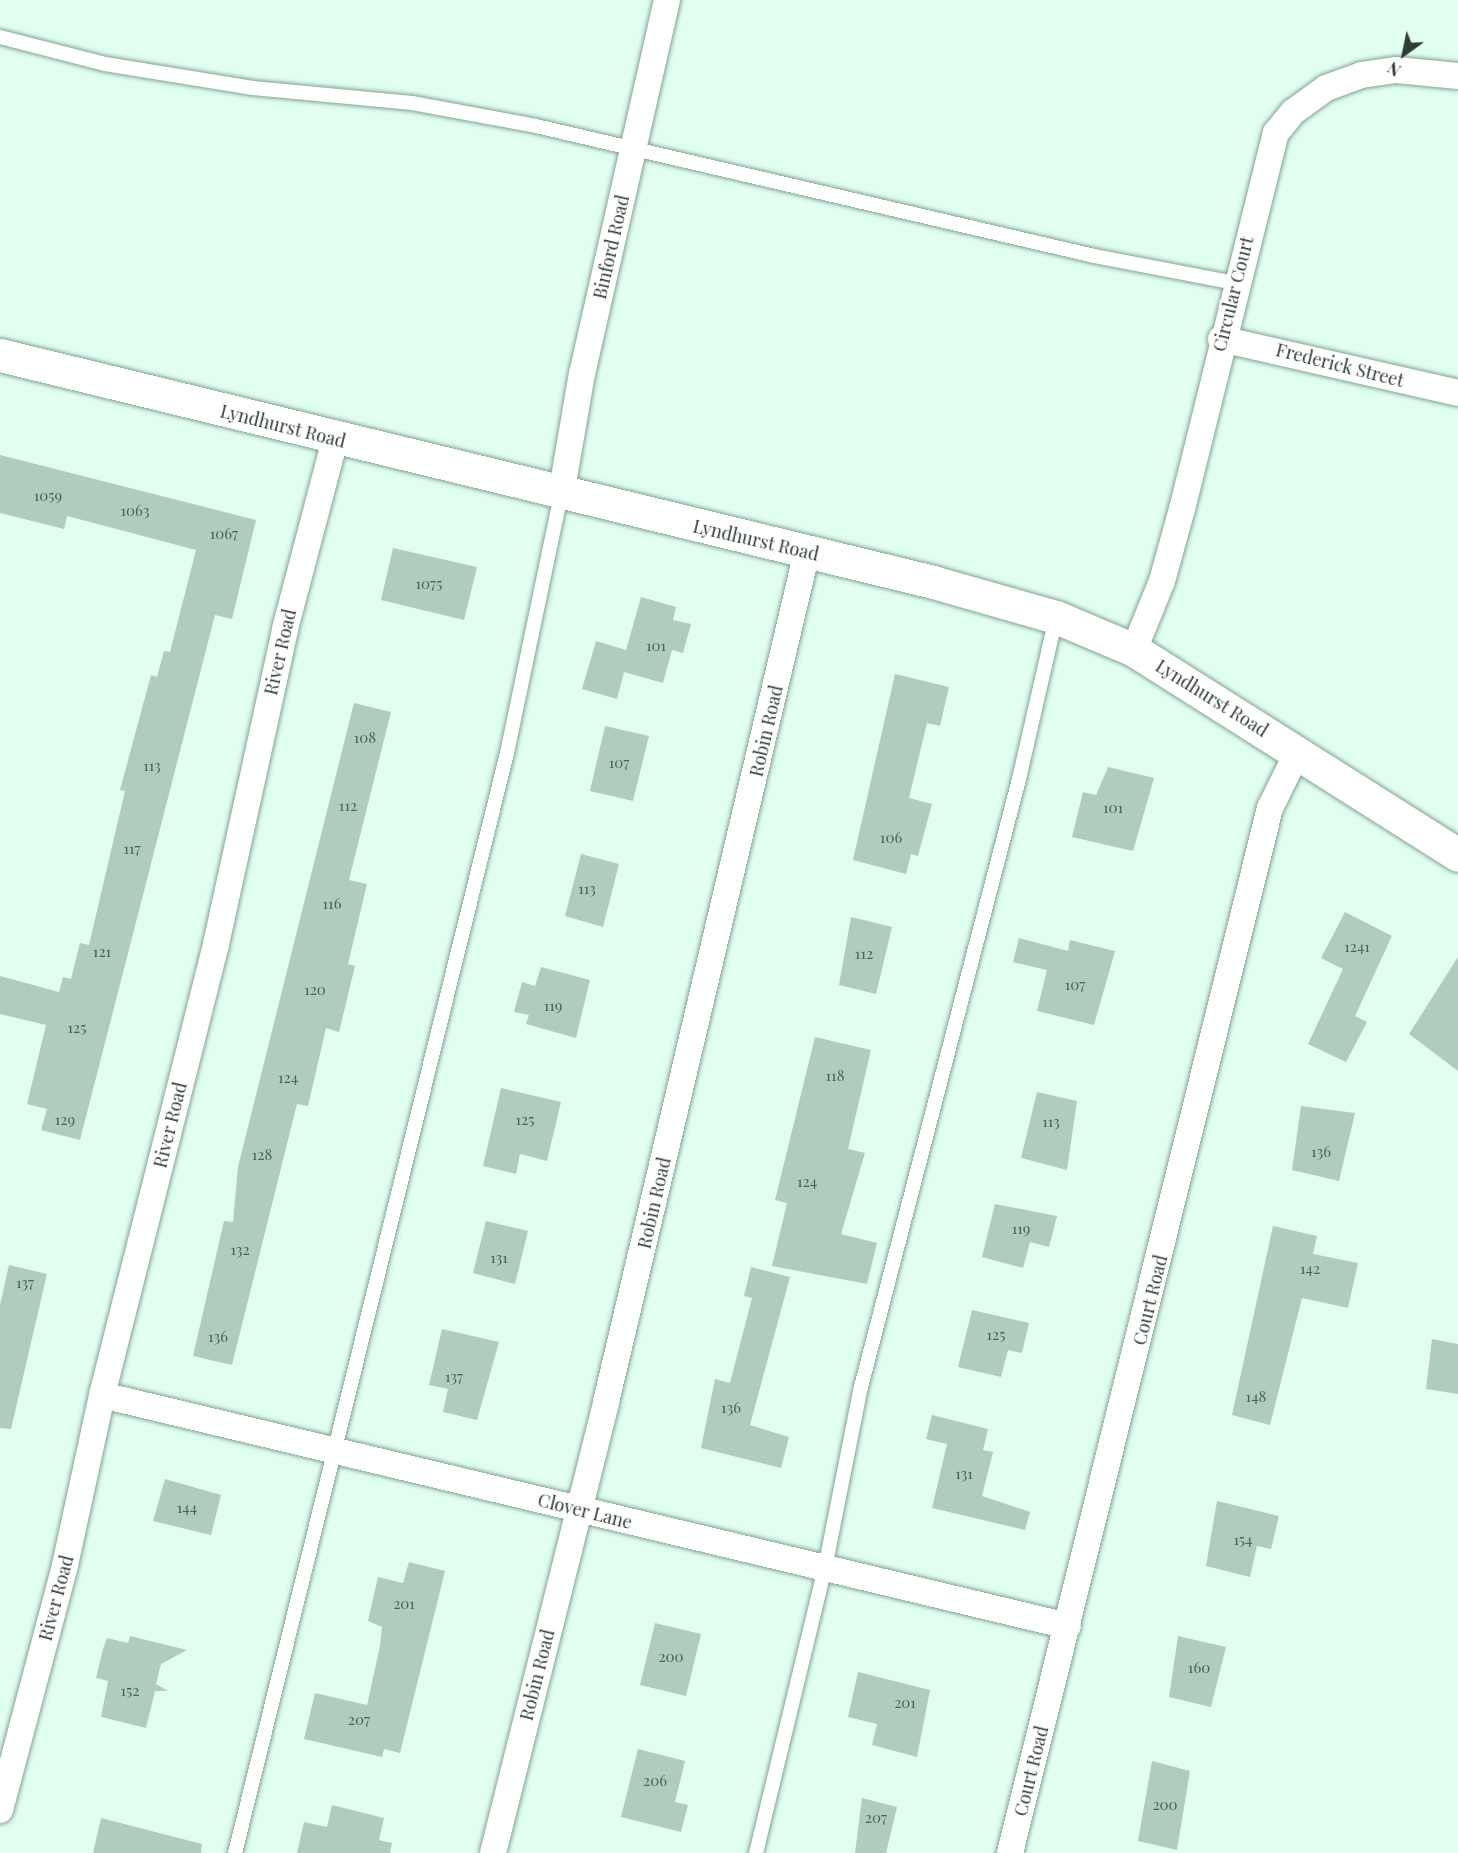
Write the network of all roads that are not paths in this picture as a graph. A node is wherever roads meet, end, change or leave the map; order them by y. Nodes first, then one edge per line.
1 (667, 0) edge
2 (0, 37) edge
3 (1458, 76) edge
4 (633, 150) junction
5 (1235, 283) junction
6 (1221, 339) junction
7 (0, 355) edge
8 (1458, 393) edge
9 (335, 440) junction
10 (561, 495) junction
11 (807, 552) junction
12 (1056, 616) junction
13 (1134, 650) junction
14 (1298, 751) junction
15 (1458, 855) edge
16 (102, 1395) junction
17 (332, 1448) junction
18 (579, 1511) junction
19 (825, 1568) junction
20 (1068, 1626) junction
21 (0, 1810) edge
22 (235, 1853) edge
23 (493, 1853) edge
24 (756, 1853) edge
25 (1010, 1853) edge

1 - 4 street, Binford Road
2 - 4 lane
3 - 5 street, Circular Court
4 - 5 lane
4 - 10 street, Binford Road
5 - 6 street, Circular Court
6 - 8 street, Frederick Street
6 - 13 street, Circular Court
7 - 9 main road, Lyndhurst Road
9 - 10 main road, Lyndhurst Road
9 - 16 street, River Road
10 - 11 main road, Lyndhurst Road
10 - 17 lane
11 - 12 main road, Lyndhurst Road
11 - 18 street, Robin Road
12 - 13 main road, Lyndhurst Road
12 - 19 lane
13 - 14 main road, Lyndhurst Road
14 - 15 main road, Lyndhurst Road
14 - 20 street, Court Road
16 - 17 street, Clover Lane
16 - 21 street, River Road
17 - 18 street, Clover Lane
17 - 22 lane
18 - 19 street, Clover Lane
18 - 23 street, Robin Road
19 - 20 street, Clover Lane
19 - 24 lane
20 - 25 street, Court Road

